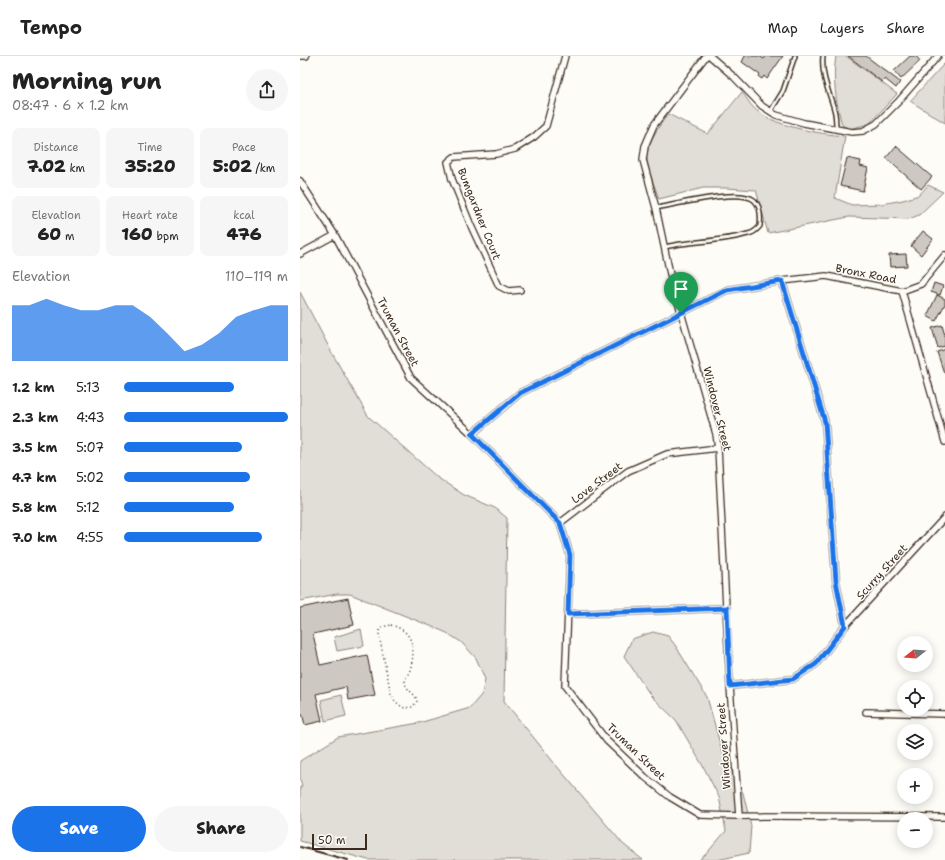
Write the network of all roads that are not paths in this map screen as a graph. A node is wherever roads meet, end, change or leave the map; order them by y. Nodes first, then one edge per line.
1 (300, 56) edge
2 (306, 56) edge
3 (565, 56) edge
4 (706, 56) edge
5 (710, 56) edge
6 (795, 56) edge
7 (823, 56) edge
8 (938, 56) edge
9 (770, 112) junction
10 (836, 130) junction
11 (300, 181) edge
12 (656, 208) junction
13 (336, 235) junction
14 (664, 247) junction
15 (300, 254) edge
16 (945, 255) edge
17 (782, 281) junction
18 (520, 290) dead end
19 (902, 291) junction
20 (681, 313) junction
21 (472, 434) junction
22 (945, 442) edge
23 (718, 448) junction
24 (945, 517) edge
25 (560, 523) junction
26 (727, 608) junction
27 (568, 614) junction
28 (845, 626) junction
29 (730, 686) junction
30 (866, 712) dead end
31 (945, 714) edge
32 (738, 816) junction
33 (945, 817) edge

1 - 2 street
3 - 18 street, Bumgardner Court
4 - 12 street, Windover Street
5 - 9 street
6 - 9 lane
7 - 10 lane
8 - 10 street
9 - 10 street
11 - 13 street, Truman Street
12 - 14 street, Windover Street
12 - 14 lane
13 - 15 street
13 - 21 street, Truman Street
14 - 20 street, Windover Street
16 - 19 street, Bronx Road
17 - 19 street, Bronx Road
17 - 20 street, Bronx Road
17 - 28 street
19 - 22 street
20 - 21 street, Bronx Road
20 - 23 street, Windover Street
21 - 25 street, Truman Street
23 - 25 street, Love Street
23 - 26 street, Windover Street
24 - 28 street, Scurry Street
25 - 27 street, Truman Street
26 - 27 street
26 - 29 street, Windover Street
27 - 32 street, Truman Street
28 - 29 street, Scurry Street
29 - 32 street, Windover Street
30 - 31 street
32 - 33 street, Truman Street

